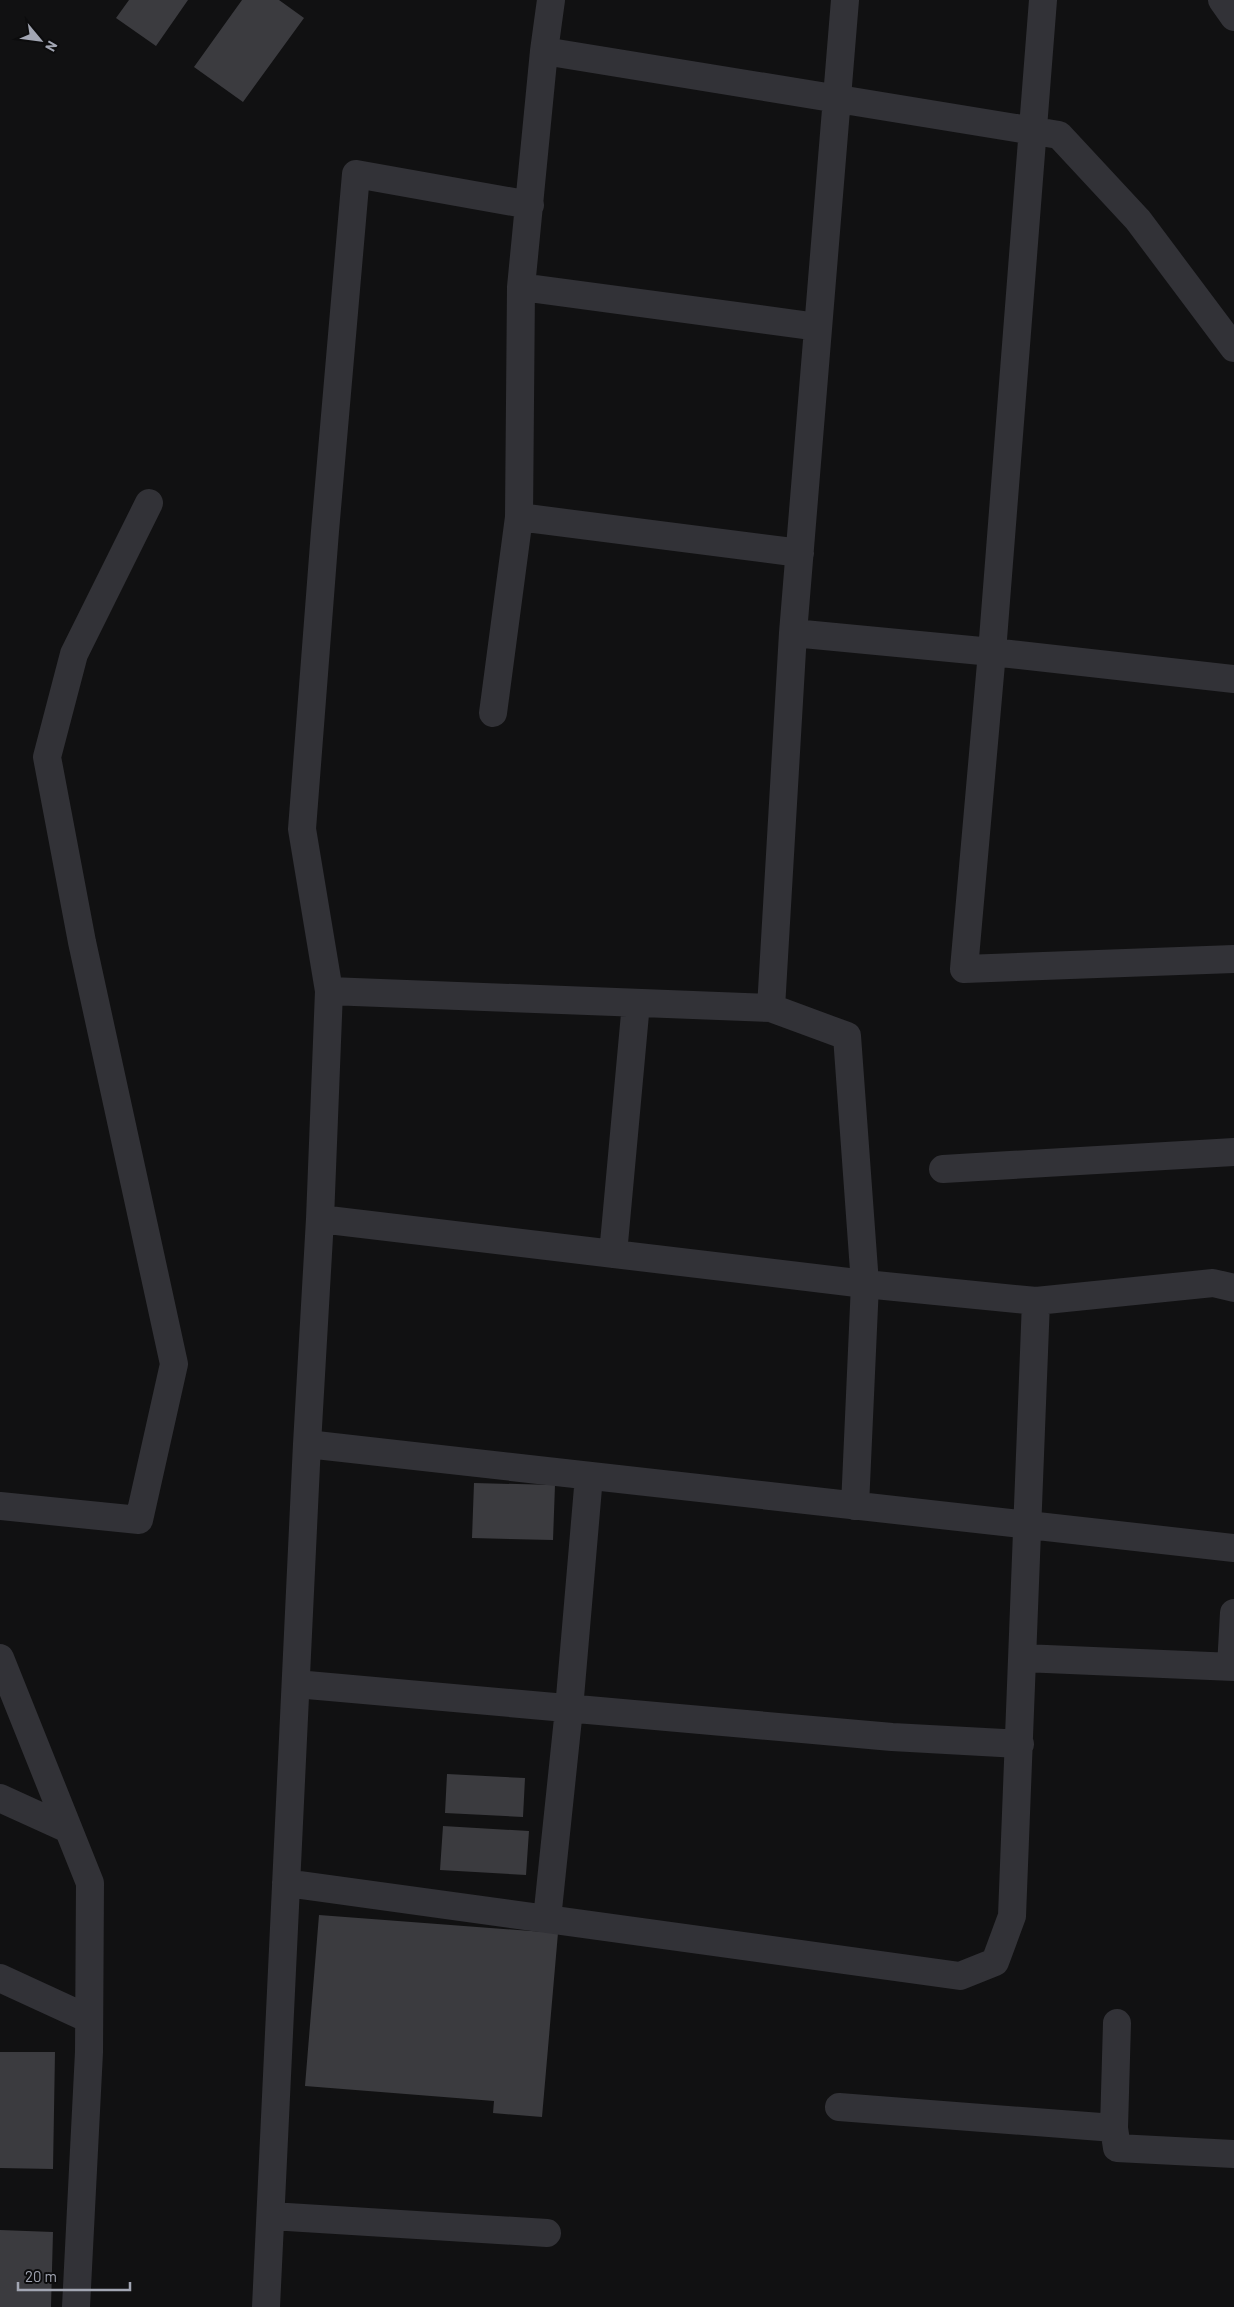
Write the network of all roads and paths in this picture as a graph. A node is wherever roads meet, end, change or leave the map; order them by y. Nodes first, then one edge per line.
1 (551, 0) edge
2 (844, 0) edge
3 (1043, 0) edge
4 (1222, 0) edge
5 (1234, 17) edge
6 (544, 51) junction
7 (838, 98) junction
8 (1033, 131) junction
9 (530, 205) junction
10 (521, 287) junction
11 (818, 326) junction
12 (1234, 348) edge
13 (149, 503) dead end
14 (519, 517) junction
15 (800, 553) junction
16 (793, 633) junction
17 (992, 652) junction
18 (1234, 678) edge
19 (493, 713) dead end
20 (1234, 959) edge
21 (329, 991) junction
22 (636, 1003) junction
23 (771, 1008) junction
24 (1234, 1152) edge
25 (943, 1169) dead end
26 (320, 1219) junction
27 (613, 1254) junction
28 (864, 1284) junction
29 (1234, 1288) edge
30 (1036, 1301) junction
31 (307, 1444) junction
32 (589, 1476) junction
33 (0, 1506) edge
34 (855, 1506) junction
35 (1028, 1527) junction
36 (1234, 1548) edge
37 (1234, 1613) edge
38 (0, 1658) edge
39 (1023, 1658) junction
40 (1232, 1667) edge
41 (296, 1684) junction
42 (569, 1709) junction
43 (1020, 1744) junction
44 (0, 1798) edge
45 (68, 1829) junction
46 (286, 1882) junction
47 (547, 1919) junction
48 (0, 1978) edge
49 (89, 2019) junction
50 (1116, 2023) dead end
51 (838, 2107) dead end
52 (1114, 2128) junction
53 (1234, 2154) edge
54 (271, 2216) junction
55 (547, 2233) dead end
56 (76, 2307) edge
57 (266, 2307) edge

1 - 6 street
2 - 7 street
3 - 8 street
4 - 5 street
6 - 7 street
6 - 9 street
7 - 8 street
7 - 11 street
8 - 12 street
8 - 17 street
9 - 10 street
9 - 21 street
10 - 11 street
10 - 14 street
11 - 15 street
13 - 33 street
14 - 15 street
14 - 19 street
15 - 16 street
16 - 17 street
16 - 23 street
17 - 18 street
17 - 20 street
21 - 22 street
21 - 26 street
22 - 23 street
22 - 27 street
23 - 28 street
24 - 25 street
26 - 27 street
26 - 31 street
27 - 28 street
28 - 30 street
28 - 34 street
29 - 30 street
30 - 35 street
31 - 32 street
31 - 41 street
32 - 34 street
32 - 42 street
34 - 35 street
35 - 36 street
35 - 39 street
37 - 40 street
38 - 45 street
39 - 40 street
39 - 43 street
41 - 42 street
41 - 46 street
42 - 43 street
42 - 47 street
43 - 47 street
44 - 45 street
45 - 49 street
46 - 47 street
46 - 54 street
48 - 49 street
49 - 56 street
50 - 52 street
51 - 52 street
52 - 53 street
54 - 55 street
54 - 57 street

